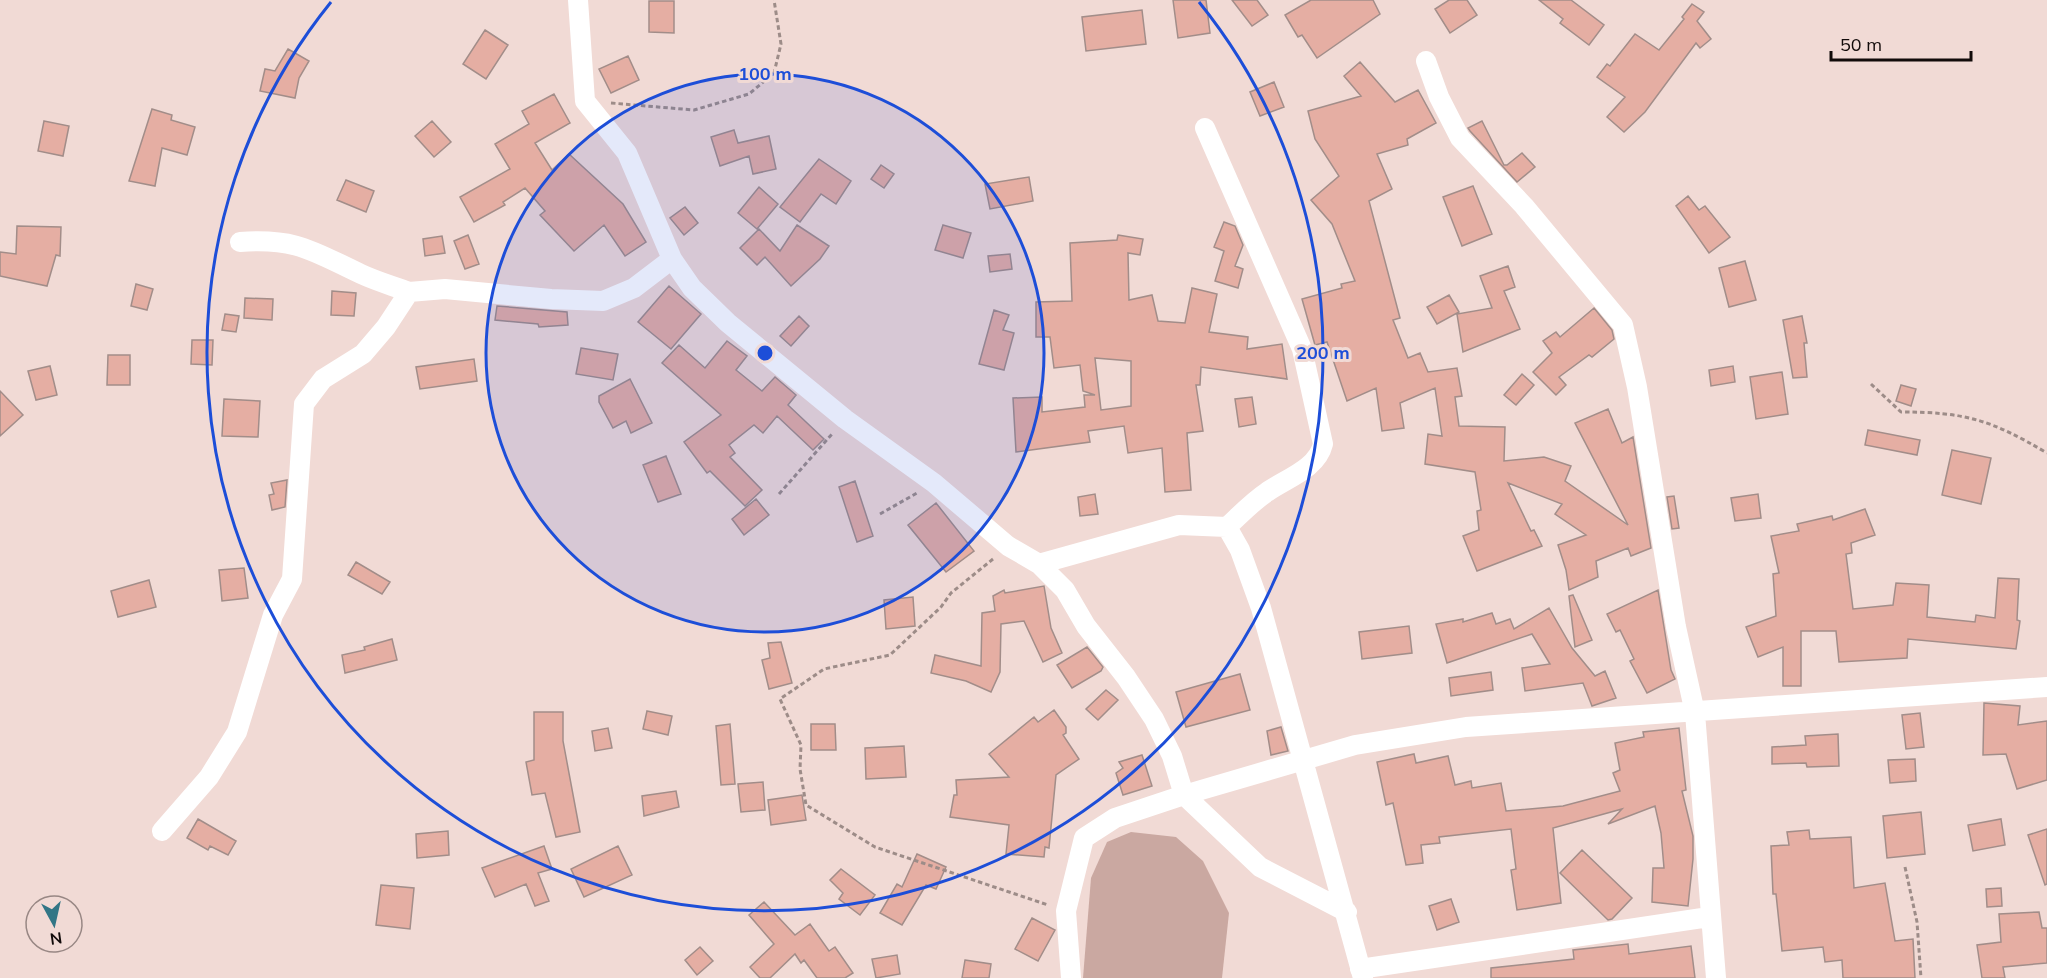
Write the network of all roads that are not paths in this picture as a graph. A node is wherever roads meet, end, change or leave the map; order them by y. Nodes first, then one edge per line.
1 (578, 0) edge
2 (1426, 61) dead end
3 (1205, 128) dead end
4 (240, 242) dead end
5 (672, 259) junction
6 (409, 292) junction
7 (1227, 527) junction
8 (1039, 564) junction
9 (2047, 687) edge
10 (1695, 713) junction
11 (1305, 760) junction
12 (1184, 795) junction
13 (162, 831) dead end
14 (1347, 912) junction
15 (1710, 916) junction
16 (1362, 973) edge
17 (1071, 978) edge
18 (1716, 978) edge

1 - 5 street
2 - 10 street
3 - 7 street
4 - 6 street
5 - 6 street
5 - 8 street
6 - 13 street
7 - 8 street
7 - 11 street
8 - 12 street
9 - 10 street
10 - 11 street
10 - 15 street
11 - 12 street
11 - 14 street
12 - 14 street
12 - 17 street
14 - 16 street
15 - 16 street
15 - 18 street

